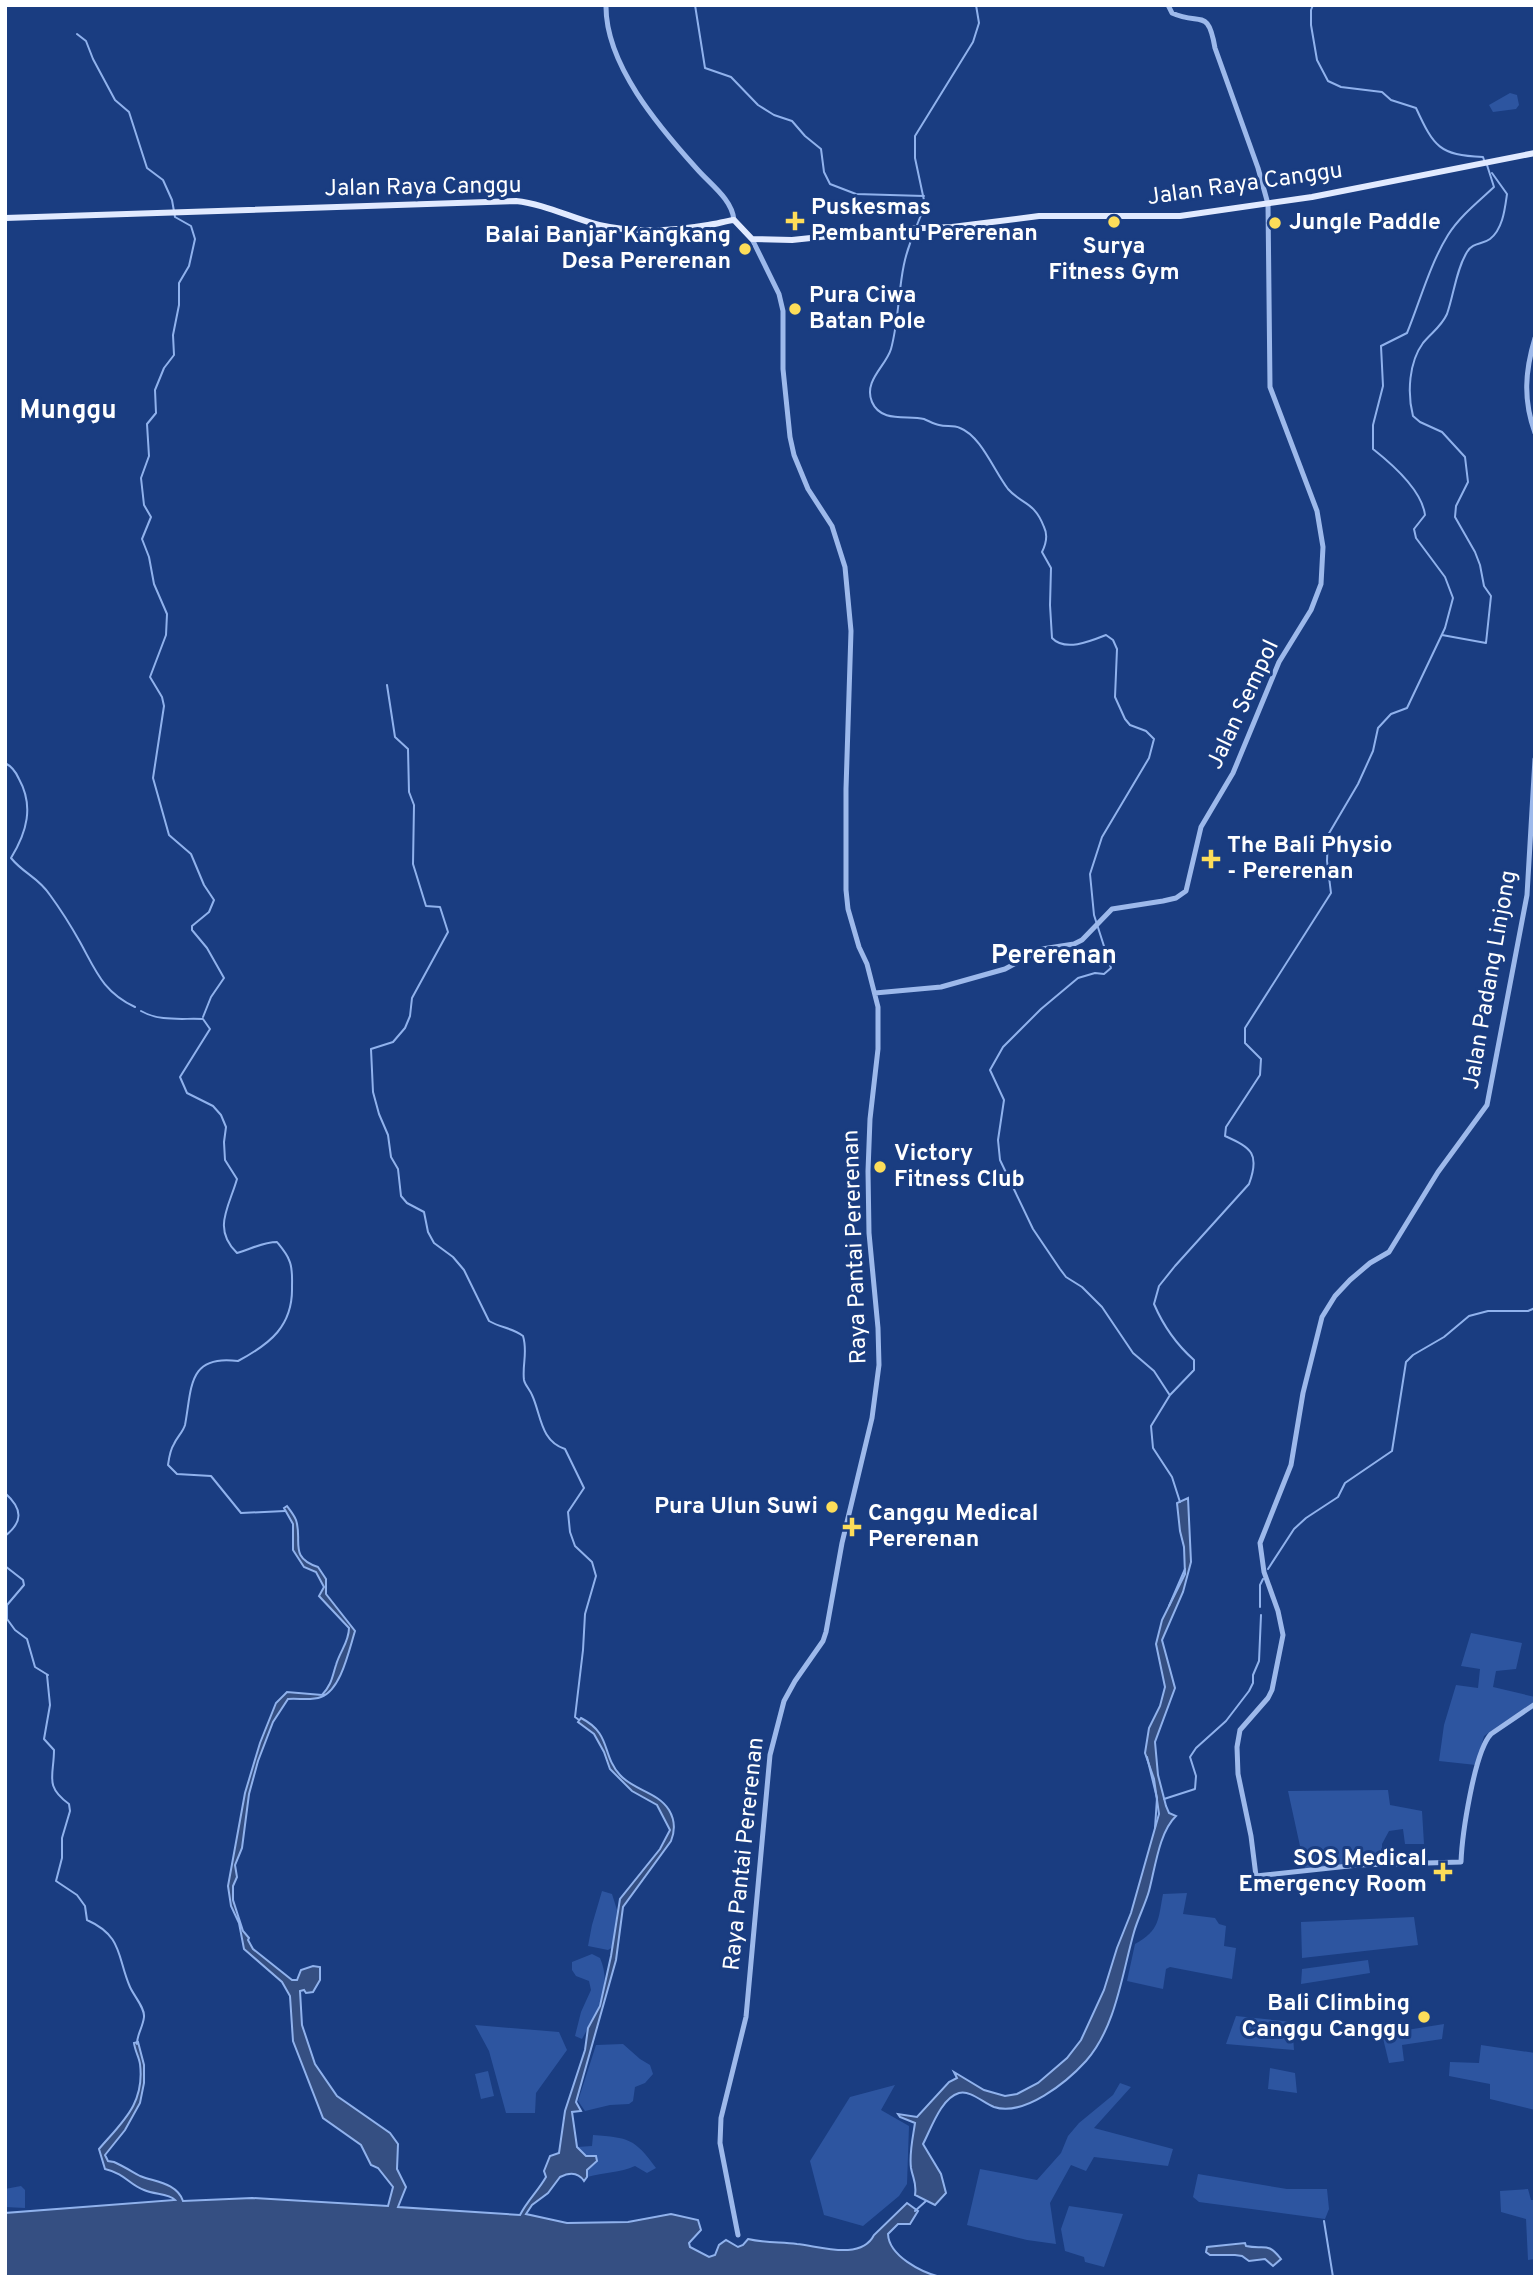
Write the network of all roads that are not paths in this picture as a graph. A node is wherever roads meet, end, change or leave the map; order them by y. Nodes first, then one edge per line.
1 (606, 5) edge
2 (1168, 5) edge
3 (1535, 153) edge
4 (1268, 204) junction
5 (5, 218) edge
6 (734, 220) junction
7 (752, 239) junction
8 (762, 241) junction
9 (759, 256) junction
10 (1535, 338) edge
11 (1535, 433) edge
12 (1535, 759) edge
13 (876, 993) junction
14 (1535, 1704) edge
15 (738, 2235) dead end

1 - 6 street
2 - 4 street
3 - 4 main road, Jalan Raya Canggu
4 - 8 main road, Jalan Raya Canggu
4 - 13 street, Jalan Sempol
5 - 6 main road, Jalan Raya Canggu
6 - 7 main road
7 - 8 main road, Jalan Raya Canggu
7 - 9 street, Raya Pantai Pererenan
8 - 9 street
9 - 13 street, Raya Pantai Pererenan
10 - 11 street
12 - 14 street, Jalan Padang Linjong
13 - 15 street, Raya Pantai Pererenan

